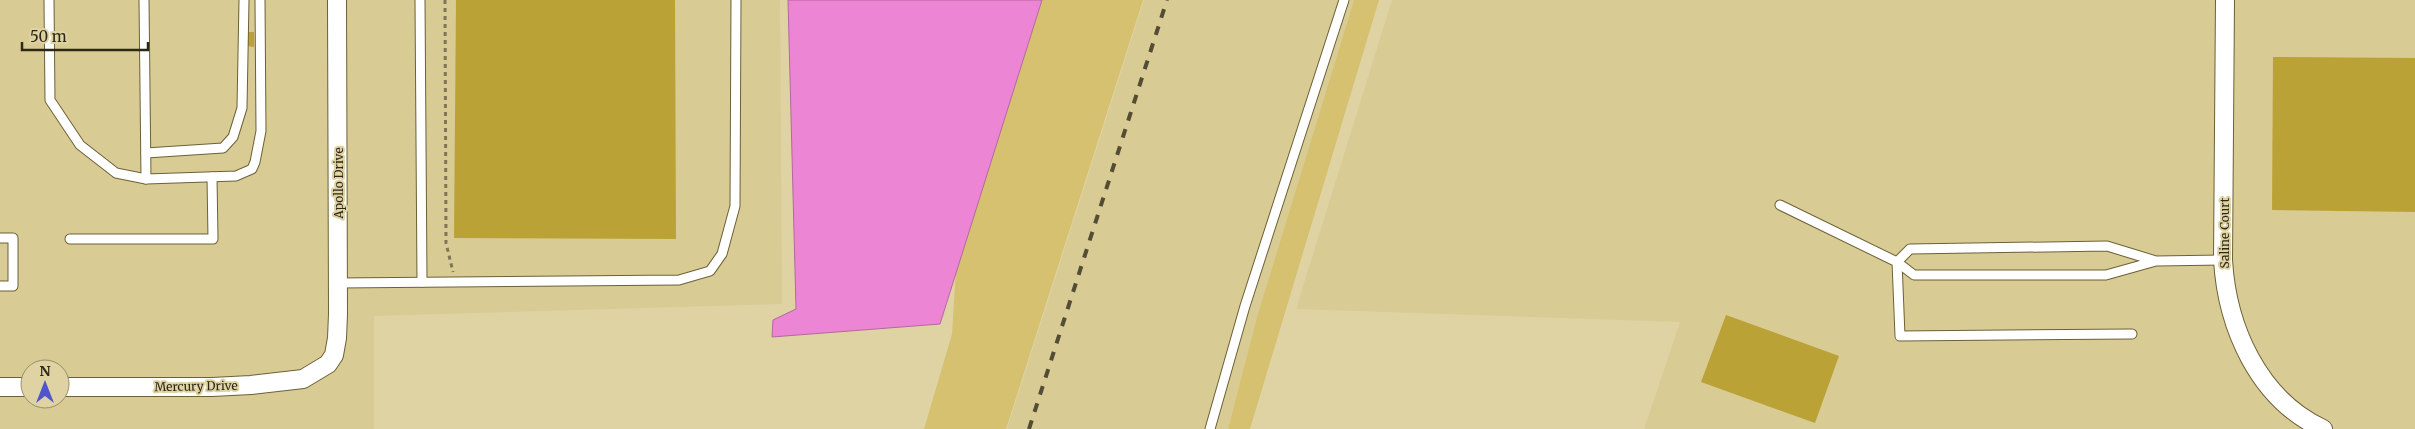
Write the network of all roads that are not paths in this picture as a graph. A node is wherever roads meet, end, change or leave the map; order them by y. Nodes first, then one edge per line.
1 (49, 0) edge
2 (144, 0) edge
3 (244, 0) edge
4 (260, 0) edge
5 (337, 0) edge
6 (420, 0) edge
7 (736, 0) edge
8 (1344, 0) edge
9 (2225, 0) edge
10 (146, 153) junction
11 (212, 177) junction
12 (146, 179) junction
13 (1780, 205) dead end
14 (0, 238) edge
15 (70, 239) dead end
16 (2223, 260) junction
17 (2156, 261) junction
18 (1896, 262) junction
19 (422, 282) junction
20 (338, 283) junction
21 (0, 286) edge
22 (2132, 334) dead end
23 (328, 364) joint
24 (0, 387) edge
25 (20, 387) edge
26 (70, 387) edge
27 (1210, 429) edge
28 (2323, 429) edge

1 - 12 lane
2 - 10 lane
3 - 10 lane
4 - 11 lane
5 - 20 street, Apollo Drive
6 - 19 lane
7 - 19 lane
8 - 27 lane
9 - 16 street, Saline Court
10 - 12 lane
11 - 12 lane
11 - 15 lane
13 - 18 lane
14 - 21 lane
16 - 17 lane
16 - 28 street, Saline Court
17 - 18 lane
17 - 18 lane
18 - 22 lane
19 - 20 lane
20 - 23 street, Apollo Drive
23 - 26 street, Mercury Drive
24 - 25 street

